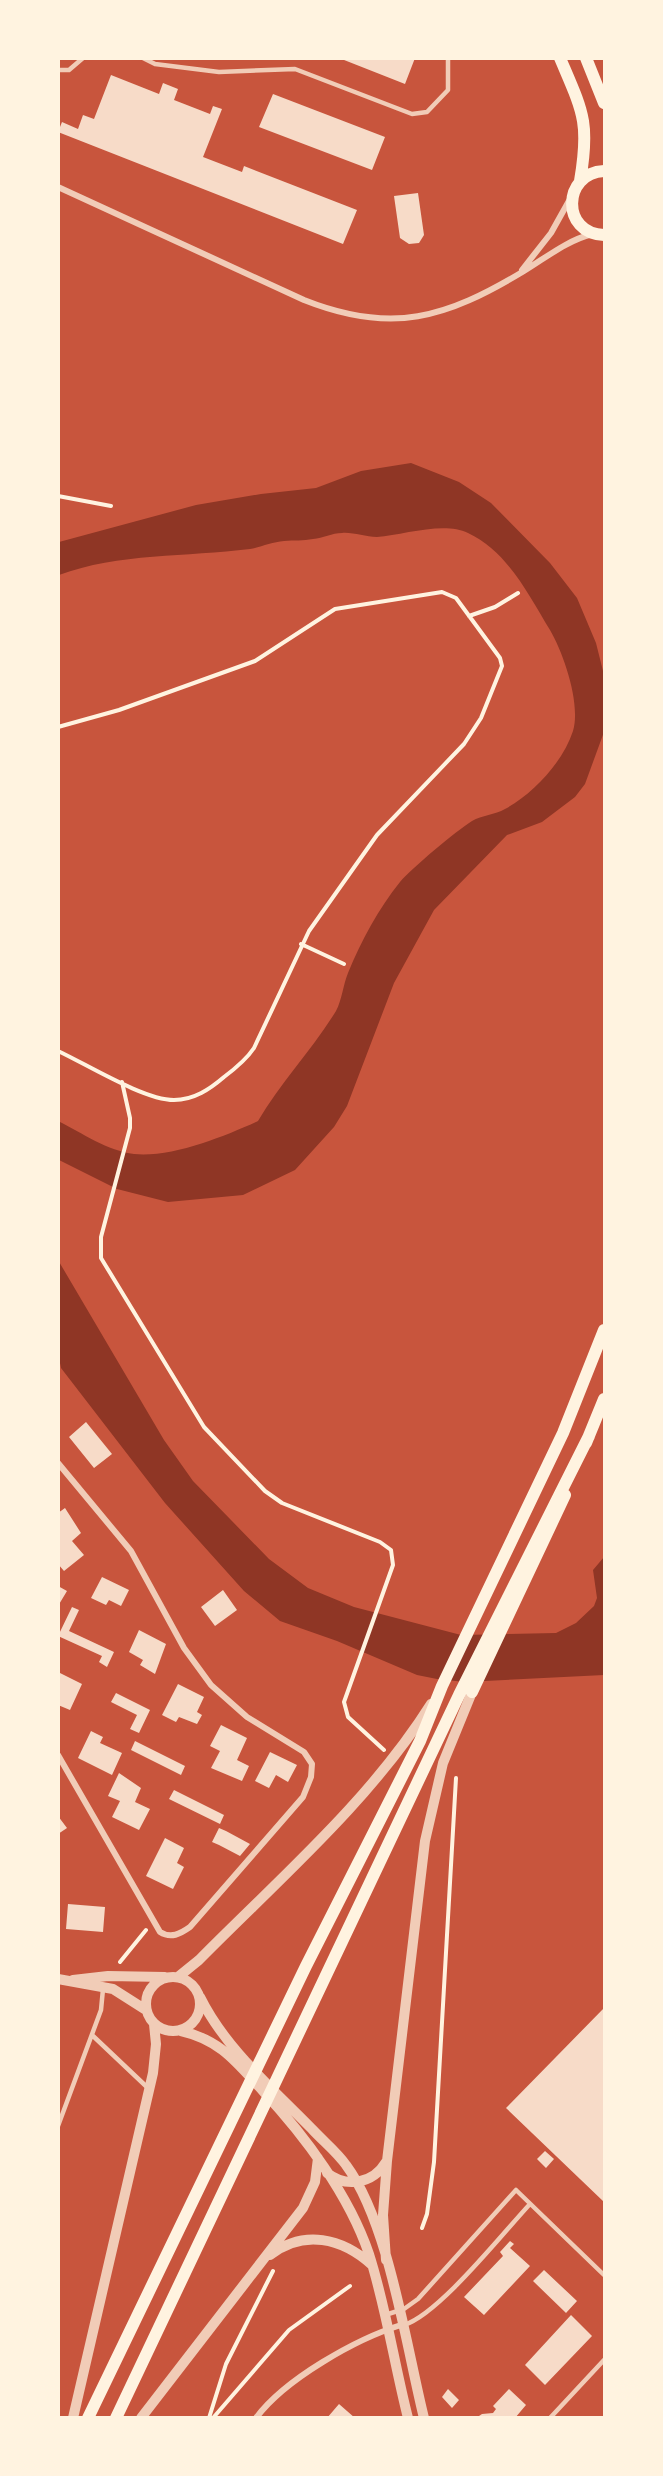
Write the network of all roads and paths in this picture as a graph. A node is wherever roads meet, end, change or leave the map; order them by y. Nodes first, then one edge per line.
1 (83, 58) edge
2 (143, 58) edge
3 (448, 58) edge
4 (560, 58) edge
5 (586, 58) edge
6 (58, 70) edge
7 (604, 103) edge
8 (604, 171) edge
9 (580, 182) junction
10 (58, 187) edge
11 (572, 196) junction
12 (599, 235) edge
13 (518, 275) junction
14 (58, 496) edge
15 (111, 506) dead end
16 (518, 593) dead end
17 (469, 616) junction
18 (58, 727) edge
19 (301, 944) junction
20 (344, 964) dead end
21 (58, 1051) edge
22 (122, 1082) junction
23 (604, 1330) edge
24 (604, 1399) edge
25 (58, 1462) edge
26 (496, 1632) junction
27 (442, 1686) junction
28 (472, 1692) joint
29 (58, 1755) edge
30 (393, 1759) junction
31 (456, 1775) dead end
32 (154, 1921) junction
33 (173, 1977) junction
34 (58, 1979) edge
35 (106, 1981) junction
36 (200, 1997) junction
37 (146, 2010) junction
38 (154, 2024) junction
39 (181, 2031) junction
40 (92, 2035) junction
41 (238, 2058) junction
42 (150, 2090) junction
43 (296, 2119) junction
44 (58, 2126) edge
45 (318, 2135) junction
46 (387, 2160) junction
47 (321, 2164) junction
48 (357, 2182) junction
49 (530, 2204) junction
50 (422, 2228) dead end
51 (386, 2260) junction
52 (262, 2261) junction
53 (372, 2265) junction
54 (604, 2275) edge
55 (350, 2286) dead end
56 (398, 2311) junction
57 (384, 2315) junction
58 (401, 2325) junction
59 (387, 2330) junction
60 (604, 2360) edge
61 (73, 2418) edge
62 (88, 2418) edge
63 (116, 2418) edge
64 (141, 2418) edge
65 (211, 2418) edge
66 (256, 2418) edge
67 (408, 2418) edge
68 (424, 2418) edge
69 (550, 2418) edge

1 - 6 lane
2 - 3 lane
4 - 9 main road
5 - 7 main road
8 - 9 main road
9 - 11 main road
10 - 13 street
11 - 12 main road
11 - 13 street
12 - 13 street
14 - 15 path
16 - 17 path
17 - 18 path
17 - 19 path
19 - 20 path
19 - 22 path
21 - 22 path
22 - 30 path
23 - 27 main road
24 - 26 main road
25 - 32 street
26 - 28 main road
26 - 63 main road
27 - 30 street
27 - 62 main road
28 - 46 street
29 - 32 street
30 - 33 street
31 - 50 path
32 - 35 path
33 - 35 street
33 - 36 street
33 - 37 street
34 - 35 street
35 - 37 street
35 - 40 lane
36 - 39 street
36 - 41 street
37 - 38 street
38 - 39 street
38 - 42 street
39 - 41 street
40 - 42 lane
40 - 44 lane
41 - 43 street
42 - 61 street
43 - 45 street
43 - 47 street
45 - 47 street
45 - 48 street
46 - 48 street
46 - 51 street
47 - 48 street
47 - 52 street
47 - 53 street
48 - 51 street
49 - 54 lane
49 - 56 lane
49 - 58 lane
51 - 56 street
52 - 53 street
52 - 64 street
52 - 65 path
53 - 57 street
55 - 65 path
56 - 57 lane
56 - 58 street
57 - 59 street
58 - 59 street
58 - 68 street
59 - 66 street
59 - 67 street
60 - 69 lane

